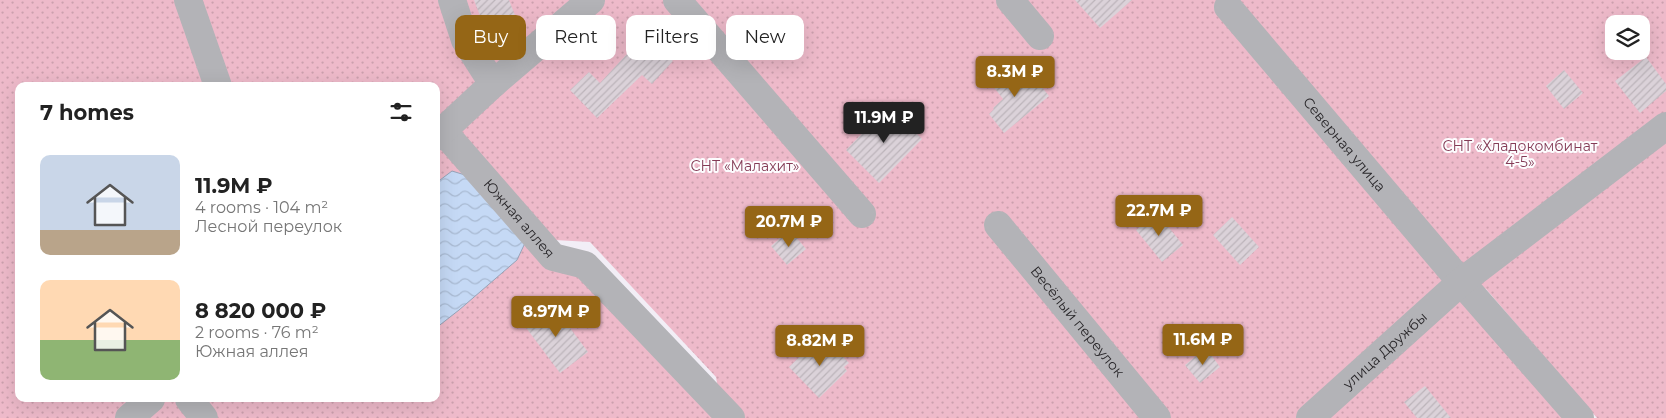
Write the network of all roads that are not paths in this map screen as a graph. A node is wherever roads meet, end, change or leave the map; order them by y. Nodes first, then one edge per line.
1 (188, 0) edge
2 (452, 0) edge
3 (591, 0) edge
4 (677, 0) edge
5 (1010, 0) edge
6 (1228, 7) dead end
7 (1040, 36) dead end
8 (217, 82) edge
9 (493, 84) junction
10 (1666, 126) edge
11 (440, 133) edge
12 (440, 135) edge
13 (862, 214) dead end
14 (998, 226) dead end
15 (1461, 282) junction
16 (148, 402) edge
17 (191, 402) edge
18 (129, 418) edge
19 (204, 418) edge
20 (731, 418) edge
21 (1157, 418) edge
22 (1310, 418) edge
23 (1580, 418) edge

1 - 8 street
2 - 9 street
3 - 9 street
4 - 13 street
5 - 7 street
6 - 15 street, Северная улица
9 - 11 street
10 - 15 street, улица Дружбы
12 - 20 street, Южная аллея
14 - 21 street, Весёлый переулок
15 - 22 street, улица Дружбы
15 - 23 street, Северная улица
16 - 18 street
17 - 19 street

